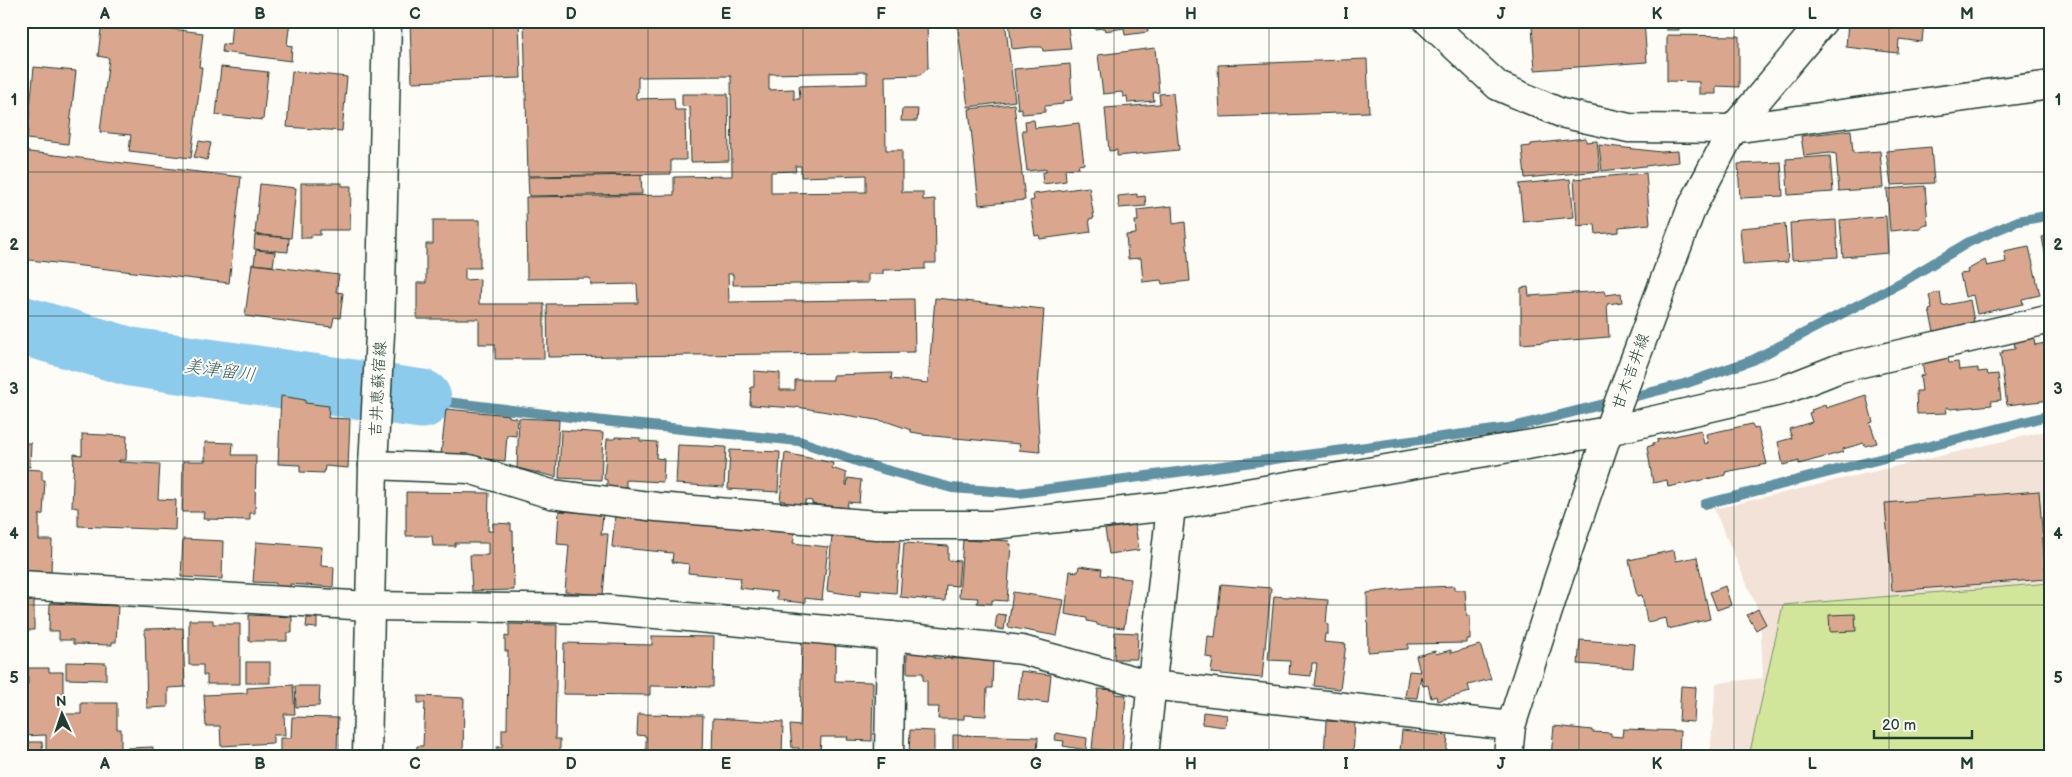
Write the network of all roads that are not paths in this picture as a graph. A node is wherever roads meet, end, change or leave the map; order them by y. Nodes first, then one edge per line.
1 (387, 21) edge
2 (1428, 21) edge
3 (1823, 21) edge
4 (2051, 85) edge
5 (1733, 129) junction
6 (2051, 319) edge
7 (1610, 427) junction
8 (373, 465) junction
9 (1171, 506) junction
10 (21, 585) edge
11 (369, 606) junction
12 (891, 636) junction
13 (1151, 685) junction
14 (1511, 726) junction
15 (368, 756) edge
16 (889, 756) edge
17 (1144, 756) edge
18 (1508, 756) edge

1 - 8 street, 吉井恵蘇宿線
2 - 5 street
3 - 5 street, 甘木吉井線
4 - 5 street
5 - 7 street, 甘木吉井線
6 - 7 street
7 - 9 street
7 - 14 street, 甘木吉井線
8 - 9 street
8 - 11 street, 吉井恵蘇宿線
9 - 13 street
10 - 11 street
11 - 12 street
11 - 15 street, 吉井恵蘇宿線
12 - 13 street
12 - 16 street
13 - 14 street
13 - 17 street
14 - 18 street, 甘木吉井線

